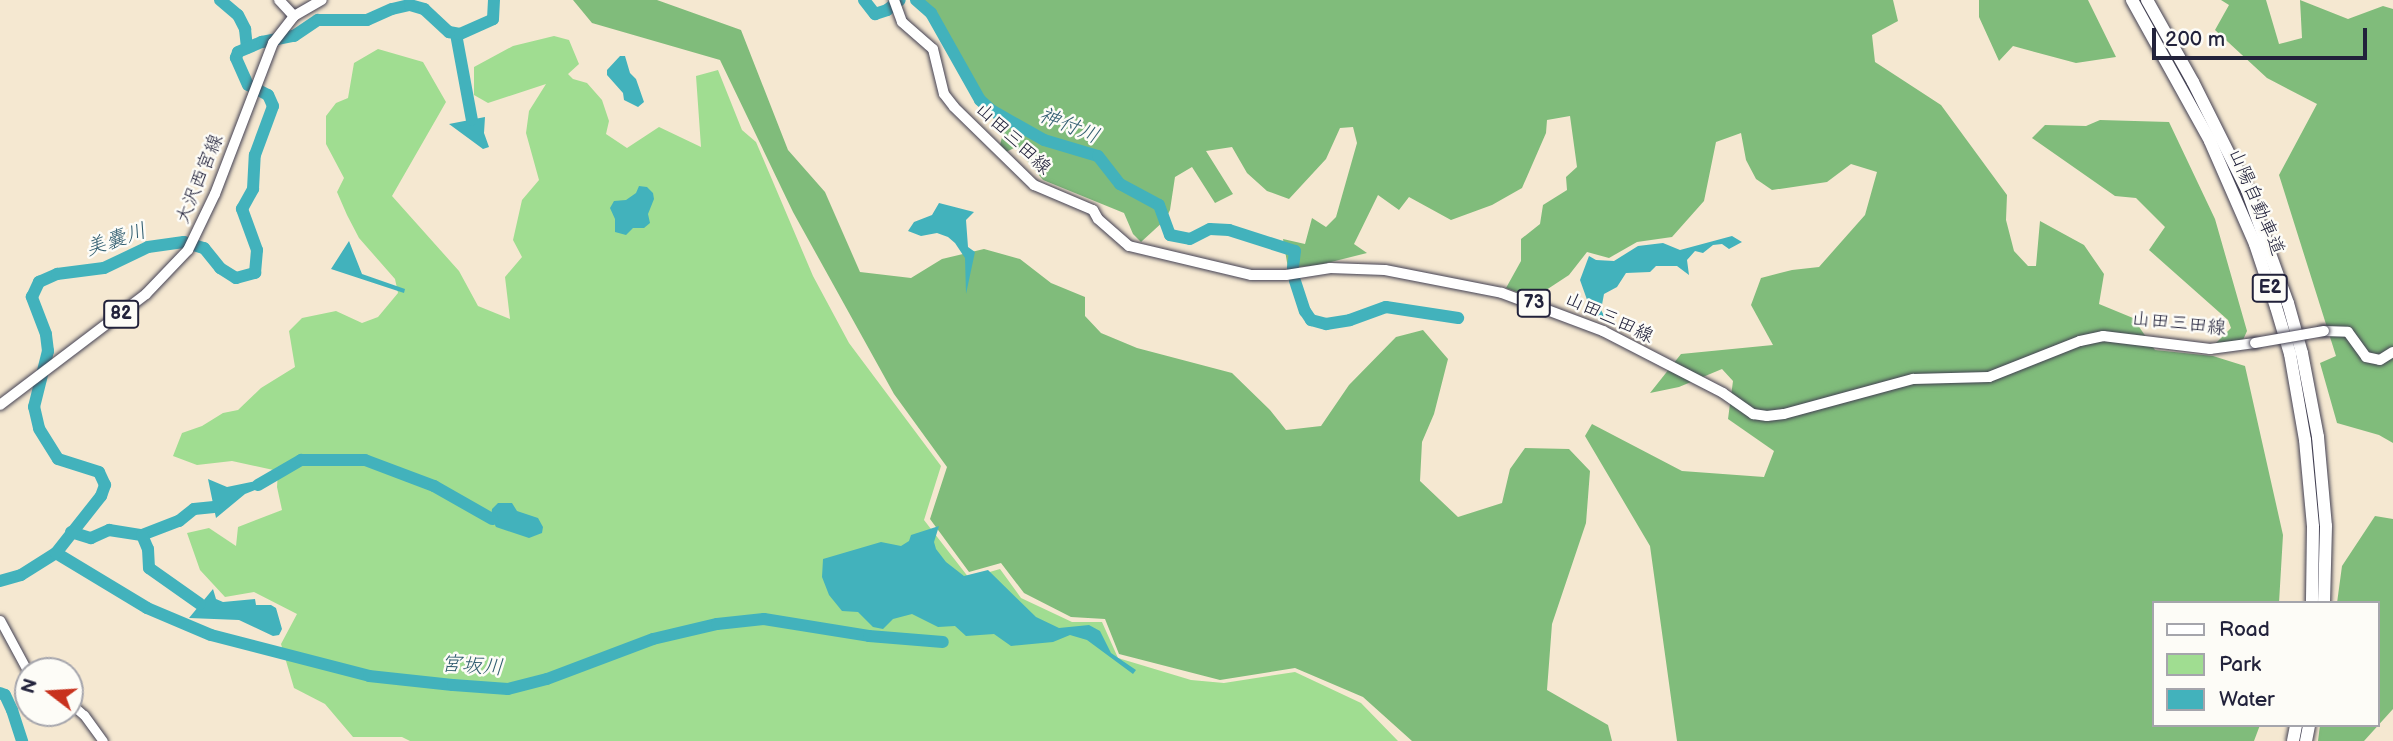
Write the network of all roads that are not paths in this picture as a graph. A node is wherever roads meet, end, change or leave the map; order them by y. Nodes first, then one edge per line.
1 (279, 0) edge
2 (322, 0) edge
3 (2132, 0) edge
4 (2147, 0) edge
5 (895, 2) edge
6 (294, 16) junction
7 (2393, 352) edge
8 (0, 405) edge
9 (2312, 601) edge
10 (2324, 601) edge
11 (0, 620) edge
12 (20, 657) edge
13 (84, 715) edge
14 (103, 741) edge

1 - 6 main road
2 - 6 main road
3 - 9 highway, 山陽自動車道 / E2
4 - 10 highway, 山陽自動車道 / E2
5 - 7 main road, 山田三田線 / 73, bridge
6 - 8 main road, 大沢西宮線 / 82
11 - 12 street
13 - 14 street

